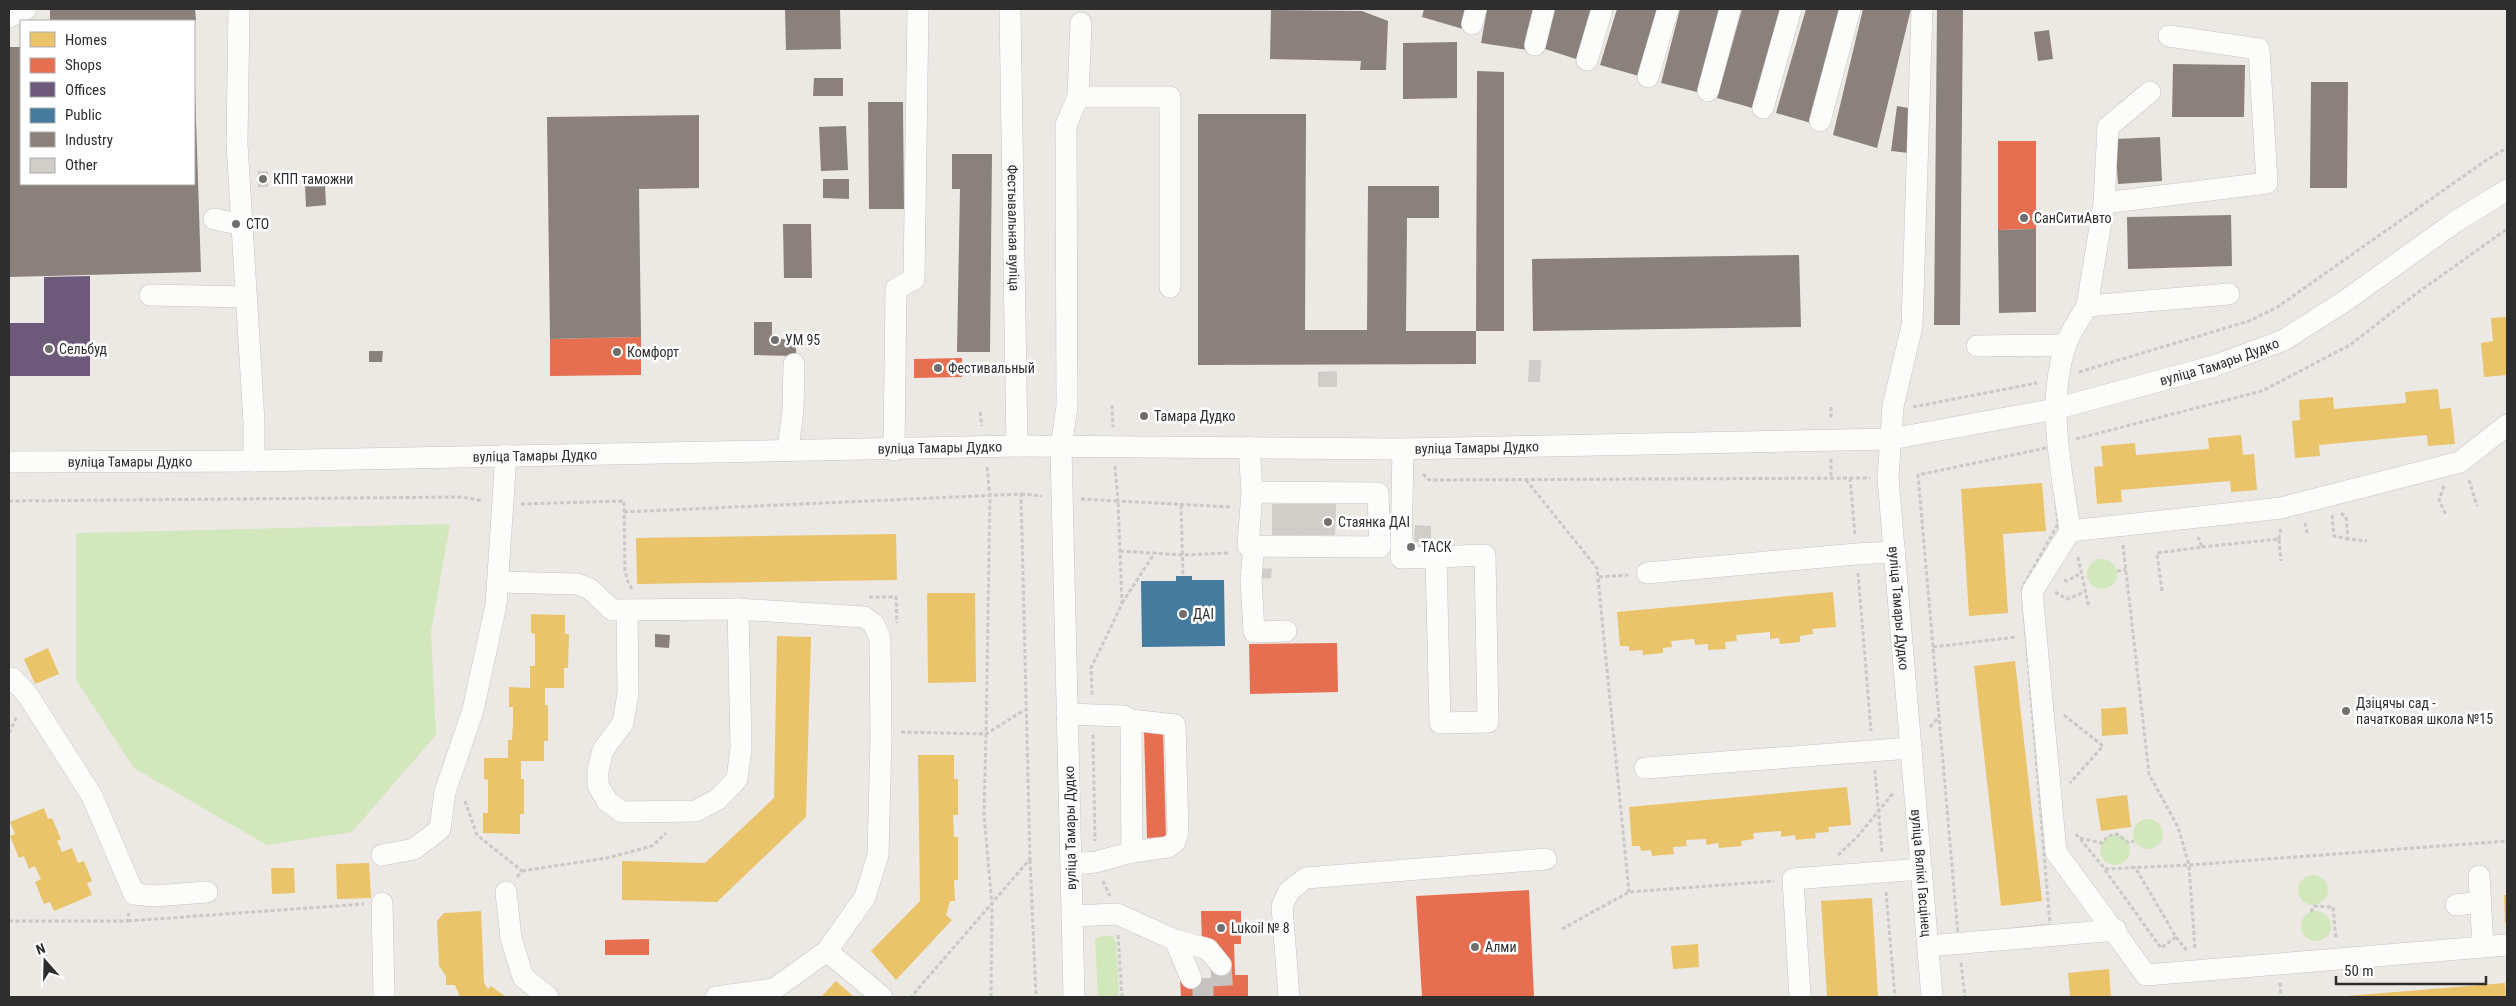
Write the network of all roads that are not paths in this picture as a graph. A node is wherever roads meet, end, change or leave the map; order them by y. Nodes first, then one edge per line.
1 (26, 9) edge
2 (239, 9) edge
3 (918, 9) edge
4 (1010, 9) edge
5 (1544, 9) edge
6 (1602, 9) edge
7 (1668, 9) edge
8 (1730, 9) edge
9 (1791, 9) edge
10 (1850, 9) edge
11 (1922, 9) edge
12 (9, 17) edge
13 (1081, 23) dead end
14 (2169, 36) dead end
15 (1535, 45) dead end
16 (1586, 60) dead end
17 (1648, 77) dead end
18 (1708, 92) dead end
19 (2150, 92) dead end
20 (1078, 98) junction
21 (1764, 108) dead end
22 (1820, 121) dead end
23 (2507, 190) edge
24 (2104, 203) junction
25 (214, 219) dead end
26 (243, 225) junction
27 (1170, 288) dead end
28 (2229, 294) dead end
29 (150, 295) dead end
30 (246, 297) junction
31 (2087, 306) junction
32 (2065, 345) junction
33 (1977, 346) dead end
34 (794, 364) dead end
35 (2055, 409) junction
36 (2507, 425) edge
37 (1891, 439) junction
38 (1017, 446) junction
39 (1249, 447) junction
40 (1061, 448) junction
41 (894, 450) junction
42 (788, 451) junction
43 (506, 455) junction
44 (1403, 460) junction
45 (254, 461) junction
46 (9, 462) edge
47 (1251, 500) junction
48 (2070, 531) junction
49 (1251, 546) junction
50 (1895, 552) junction
51 (1436, 556) junction
52 (1647, 573) road end
53 (498, 582) junction
54 (738, 609) junction
55 (627, 610) junction
56 (1286, 631) dead end
57 (9, 678) edge
58 (1067, 714) junction
59 (1131, 720) junction
60 (1912, 758) junction
61 (1645, 768) dead end
62 (1132, 852) junction
63 (382, 855) dead end
64 (1546, 859) dead end
65 (1071, 864) junction
66 (1921, 869) junction
67 (2479, 876) dead end
68 (207, 892) dead end
69 (506, 892) road end
70 (2481, 902) junction
71 (382, 903) road end
72 (2456, 904) dead end
73 (1072, 916) junction
74 (2116, 930) junction
75 (1175, 940) junction
76 (2507, 945) edge
77 (1928, 946) junction
78 (2483, 946) junction
79 (827, 951) junction
80 (384, 997) edge
81 (548, 997) edge
82 (716, 997) edge
83 (882, 997) edge
84 (1074, 997) edge
85 (1289, 997) edge
86 (1800, 997) edge
87 (1932, 997) edge

1 - 12 street
2 - 26 street
3 - 41 street
4 - 38 street, Фестывальная вуліца
5 - 15 street
6 - 16 street
7 - 17 street
8 - 18 street
9 - 21 street
10 - 22 street
11 - 37 street
13 - 20 street
14 - 24 street
19 - 24 street
20 - 27 street
20 - 40 street
23 - 35 street, вуліца Тамары Дудко
24 - 31 street
25 - 26 street
26 - 30 street
28 - 31 street
29 - 30 street
30 - 45 street
31 - 32 street
32 - 33 street
32 - 35 street
34 - 42 street
35 - 37 street, вуліца Тамары Дудко
35 - 48 street
36 - 48 street
37 - 44 street, вуліца Тамары Дудко
37 - 50 street, вуліца Тамары Дудко
38 - 40 street, вуліца Тамары Дудко
38 - 41 street, вуліца Тамары Дудко
39 - 40 street, вуліца Тамары Дудко
39 - 44 street, вуліца Тамары Дудко
39 - 47 street
40 - 58 street, вуліца Тамары Дудко
41 - 42 street, вуліца Тамары Дудко
42 - 43 street, вуліца Тамары Дудко
43 - 45 street, вуліца Тамары Дудко
43 - 53 street
44 - 51 street
45 - 46 street, вуліца Тамары Дудко
47 - 49 street
47 - 49 street
48 - 74 street
49 - 56 street
50 - 52 street
50 - 60 street, вуліца Тамары Дудко
51 - 51 street
53 - 55 street
53 - 63 street
54 - 55 street
54 - 55 street
54 - 79 street
57 - 68 street
58 - 59 street
58 - 65 street, вуліца Тамары Дудко
59 - 62 street
59 - 62 street
60 - 61 street
60 - 66 street, вуліца Вялікі Гасцінец
62 - 65 street
64 - 85 street
65 - 73 street, вуліца Тамары Дудко
66 - 77 street, вуліца Вялікі Гасцінец
66 - 86 street
67 - 70 street
69 - 81 street
70 - 72 street
70 - 78 street
71 - 80 street
73 - 75 street
73 - 84 street, вуліца Тамары Дудко
74 - 77 street
74 - 78 street
75 - 75 street
76 - 78 street
77 - 87 street, вуліца Вялікі Гасцінец
79 - 82 street
79 - 83 street

